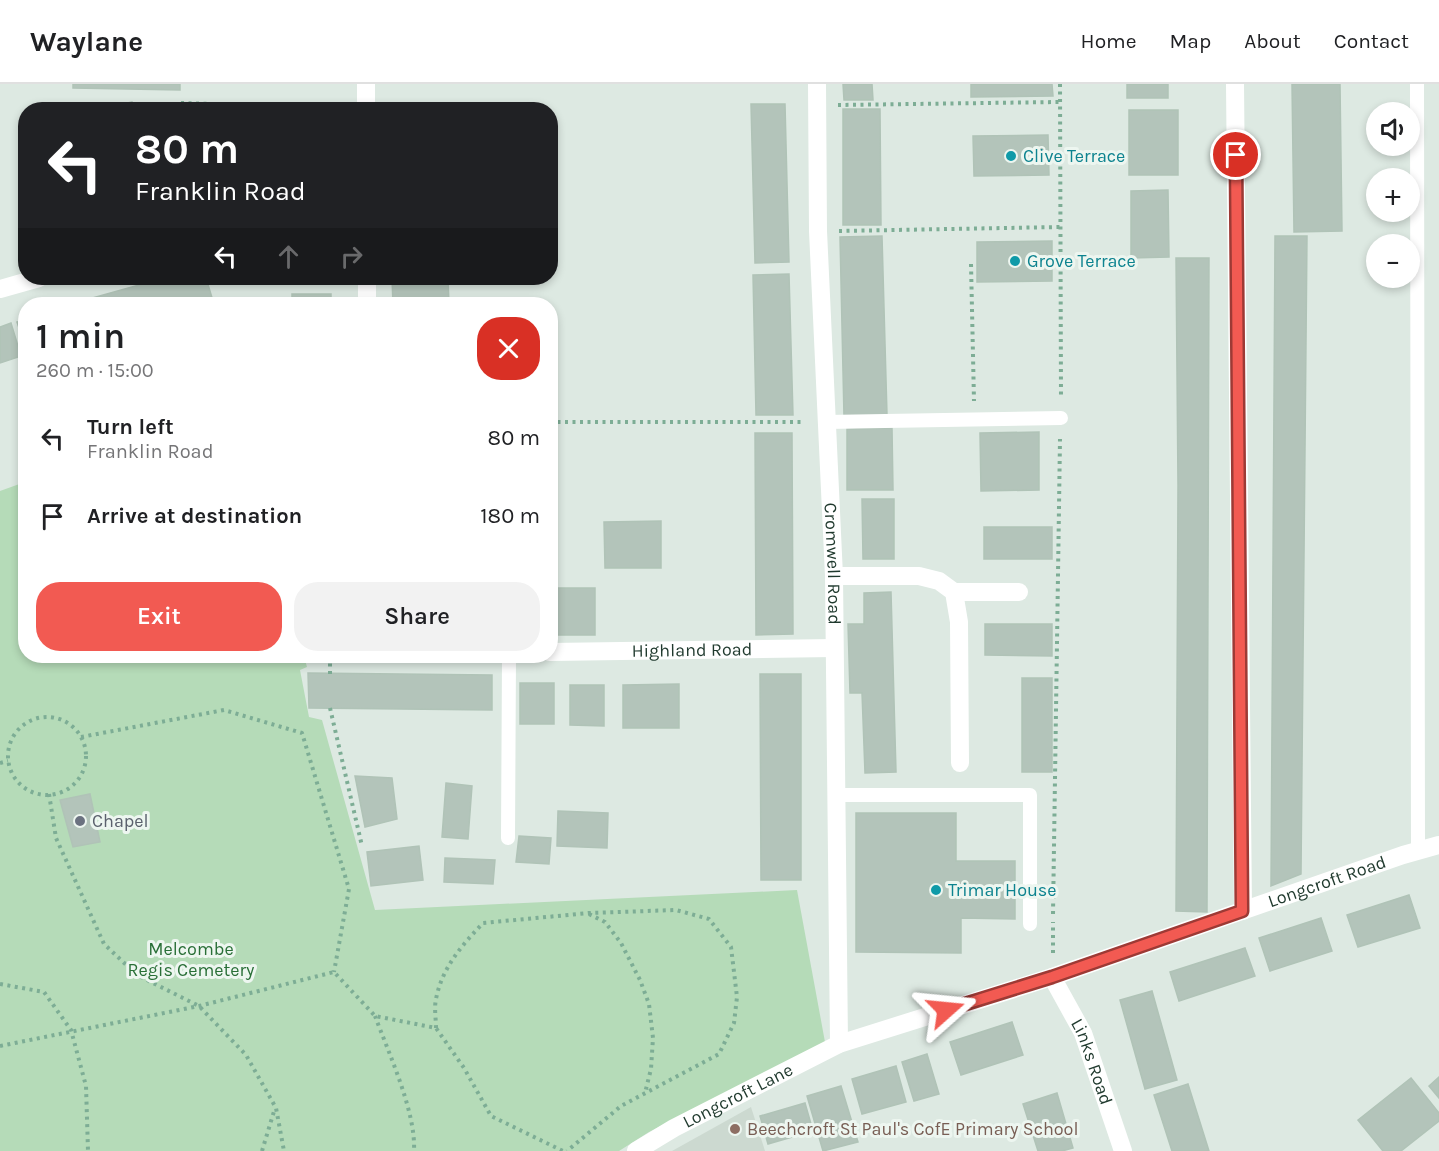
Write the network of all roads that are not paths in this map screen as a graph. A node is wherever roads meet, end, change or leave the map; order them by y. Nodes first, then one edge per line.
1 (366, 84) edge
2 (817, 84) edge
3 (1235, 84) edge
4 (1417, 84) edge
5 (366, 102) edge
6 (18, 284) edge
7 (0, 289) edge
8 (1061, 418) road end
9 (826, 422) junction
10 (834, 576) junction
11 (954, 592) junction
12 (1019, 592) dead end
13 (834, 648) junction
14 (558, 652) edge
15 (509, 663) edge
16 (960, 763) dead end
17 (836, 795) junction
18 (508, 838) dead end
19 (1439, 845) edge
20 (1419, 852) junction
21 (1242, 911) junction
22 (1030, 924) dead end
23 (1052, 977) junction
24 (839, 1044) junction
25 (636, 1151) edge
26 (1123, 1151) edge

1 - 5 street
2 - 9 street, Cromwell Road
3 - 21 street
4 - 20 lane
6 - 7 street
8 - 9 lane
9 - 10 street, Cromwell Road
10 - 11 street
10 - 13 street, Cromwell Road
11 - 12 street
11 - 16 street
13 - 14 street, Highland Road
13 - 17 street, Cromwell Road
15 - 18 lane
17 - 22 lane
17 - 24 street, Cromwell Road
19 - 20 street, Longcroft Road
20 - 21 street, Longcroft Road
21 - 23 street, Longcroft Road
23 - 24 street, Longcroft Road
23 - 26 street, Links Road
24 - 25 street, Longcroft Lane

